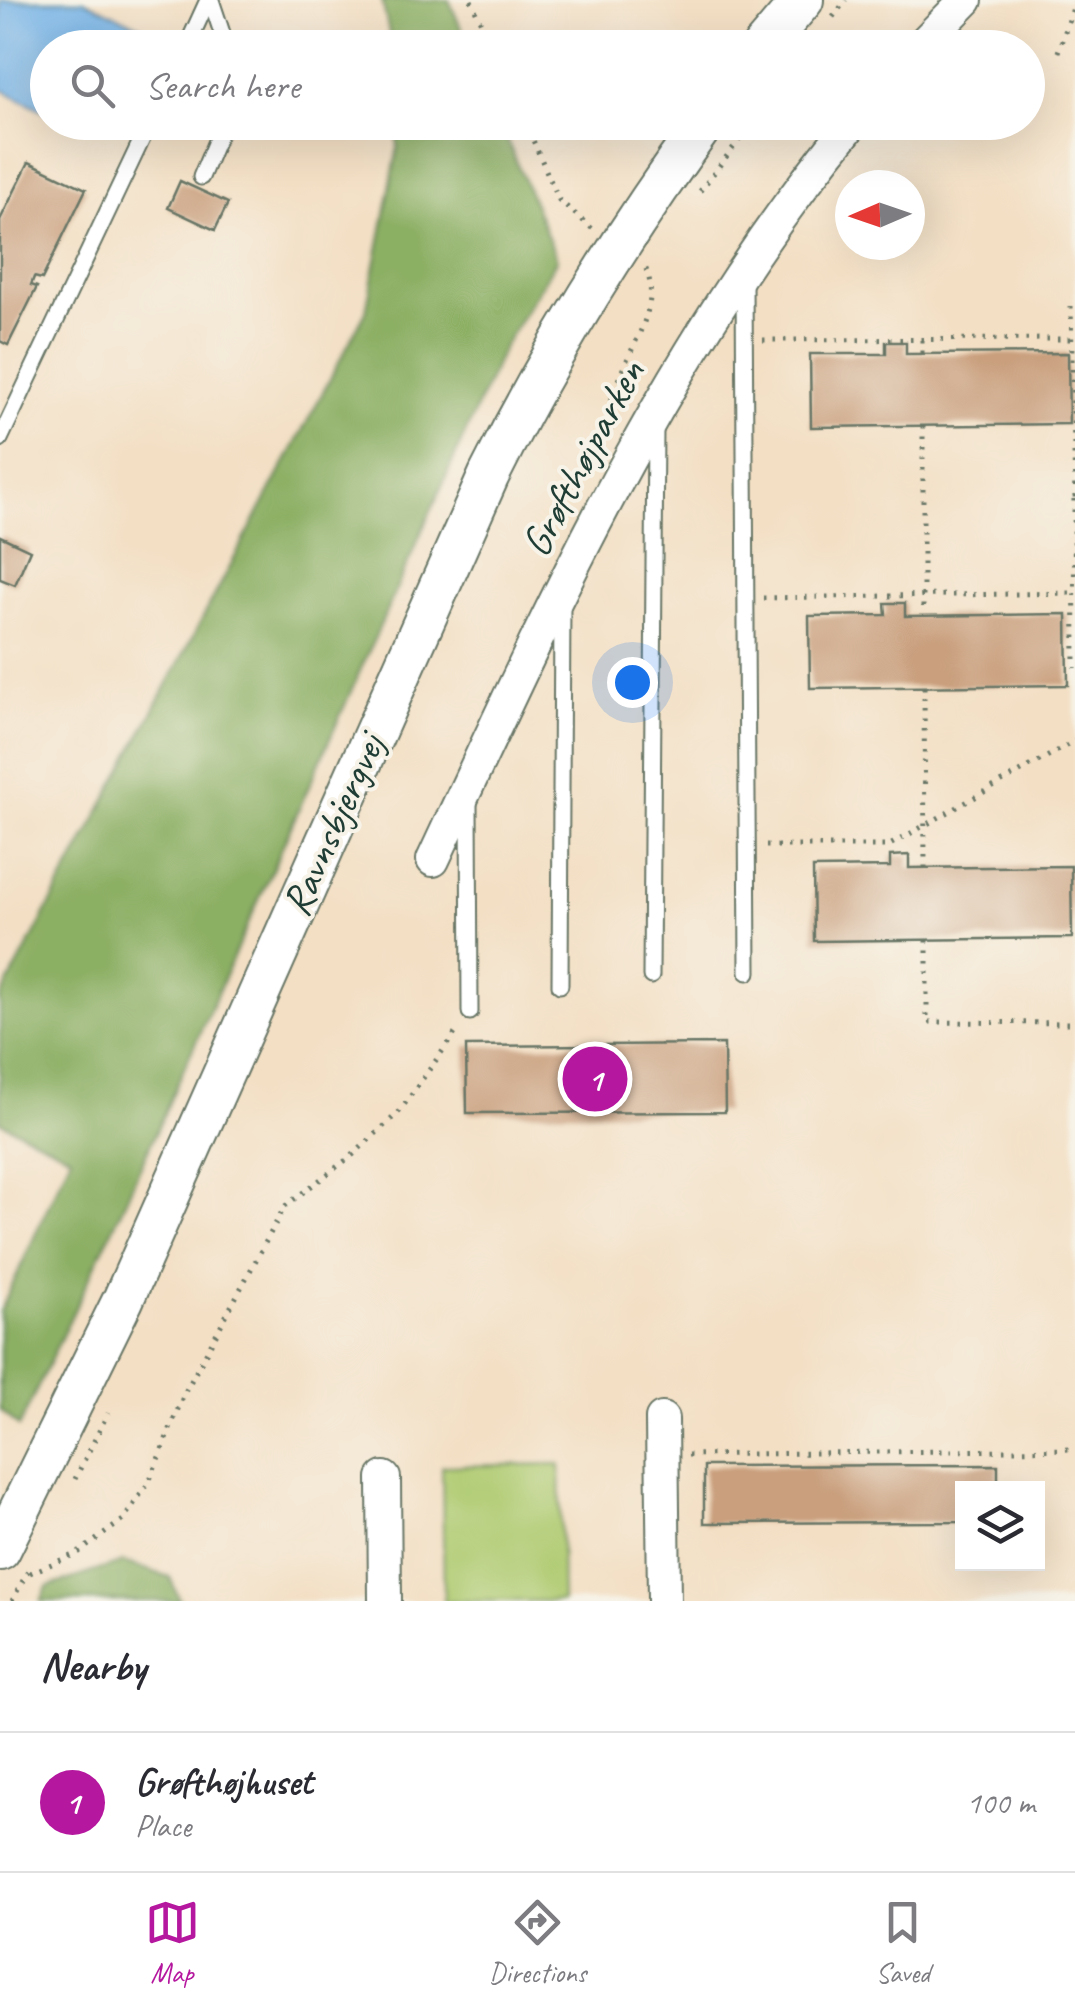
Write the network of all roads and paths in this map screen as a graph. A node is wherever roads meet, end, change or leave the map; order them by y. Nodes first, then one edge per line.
1 (210, 0) edge
2 (470, 0) edge
3 (803, 0) edge
4 (966, 0) edge
5 (1075, 2) edge
6 (195, 30) edge
7 (221, 30) edge
8 (484, 30) edge
9 (777, 30) edge
10 (937, 30) edge
11 (1058, 52) dead end
12 (141, 140) edge
13 (216, 140) edge
14 (533, 140) edge
15 (692, 140) edge
16 (739, 140) edge
17 (839, 140) edge
18 (201, 177) dead end
19 (695, 198) dead end
20 (616, 246) junction
21 (744, 262) junction
22 (1071, 306) dead end
23 (1073, 339) edge
24 (745, 340) junction
25 (922, 340) junction
26 (922, 354) dead end
27 (655, 408) junction
28 (922, 426) dead end
29 (0, 439) edge
30 (632, 448) junction
31 (1074, 499) edge
32 (562, 590) junction
33 (1074, 594) edge
34 (923, 597) junction
35 (746, 598) junction
36 (923, 615) dead end
37 (1075, 668) edge
38 (924, 687) dead end
39 (1075, 741) edge
40 (469, 782) junction
41 (925, 830) junction
42 (747, 846) junction
43 (433, 860) dead end
44 (926, 868) dead end
45 (926, 940) dead end
46 (748, 972) dead end
47 (651, 976) dead end
48 (560, 985) dead end
49 (470, 1012) joint
50 (1075, 1023) edge
51 (662, 1419) dead end
52 (1075, 1449) edge
53 (662, 1455) junction
54 (384, 1478) dead end
55 (13, 1562) edge
56 (385, 1601) edge
57 (664, 1601) edge

1 - 6 lane
1 - 7 lane
2 - 8 path
3 - 9 street
4 - 10 street
5 - 11 path
12 - 29 lane
13 - 18 lane
14 - 20 path
15 - 20 street, Ravnsbjergvej
16 - 19 path
17 - 21 street, Grøfthøjparken
20 - 30 path
20 - 55 street, Ravnsbjergvej
21 - 24 lane
21 - 27 street, Grøfthøjparken
22 - 23 path
23 - 25 path
23 - 31 path
24 - 25 path
24 - 35 lane
25 - 26 path
27 - 30 street, Grøfthøjparken
27 - 47 lane
28 - 34 path
30 - 32 street, Grøfthøjparken
31 - 33 path
32 - 40 street, Grøfthøjparken
32 - 48 lane
33 - 34 path
33 - 37 path
34 - 35 path
34 - 36 path
35 - 42 lane
38 - 41 path
39 - 41 path
40 - 43 street, Grøfthøjparken
40 - 49 lane
41 - 42 path
41 - 44 path
42 - 46 lane
45 - 50 path
49 - 55 path
51 - 53 street
52 - 53 path
53 - 57 street
54 - 56 street

